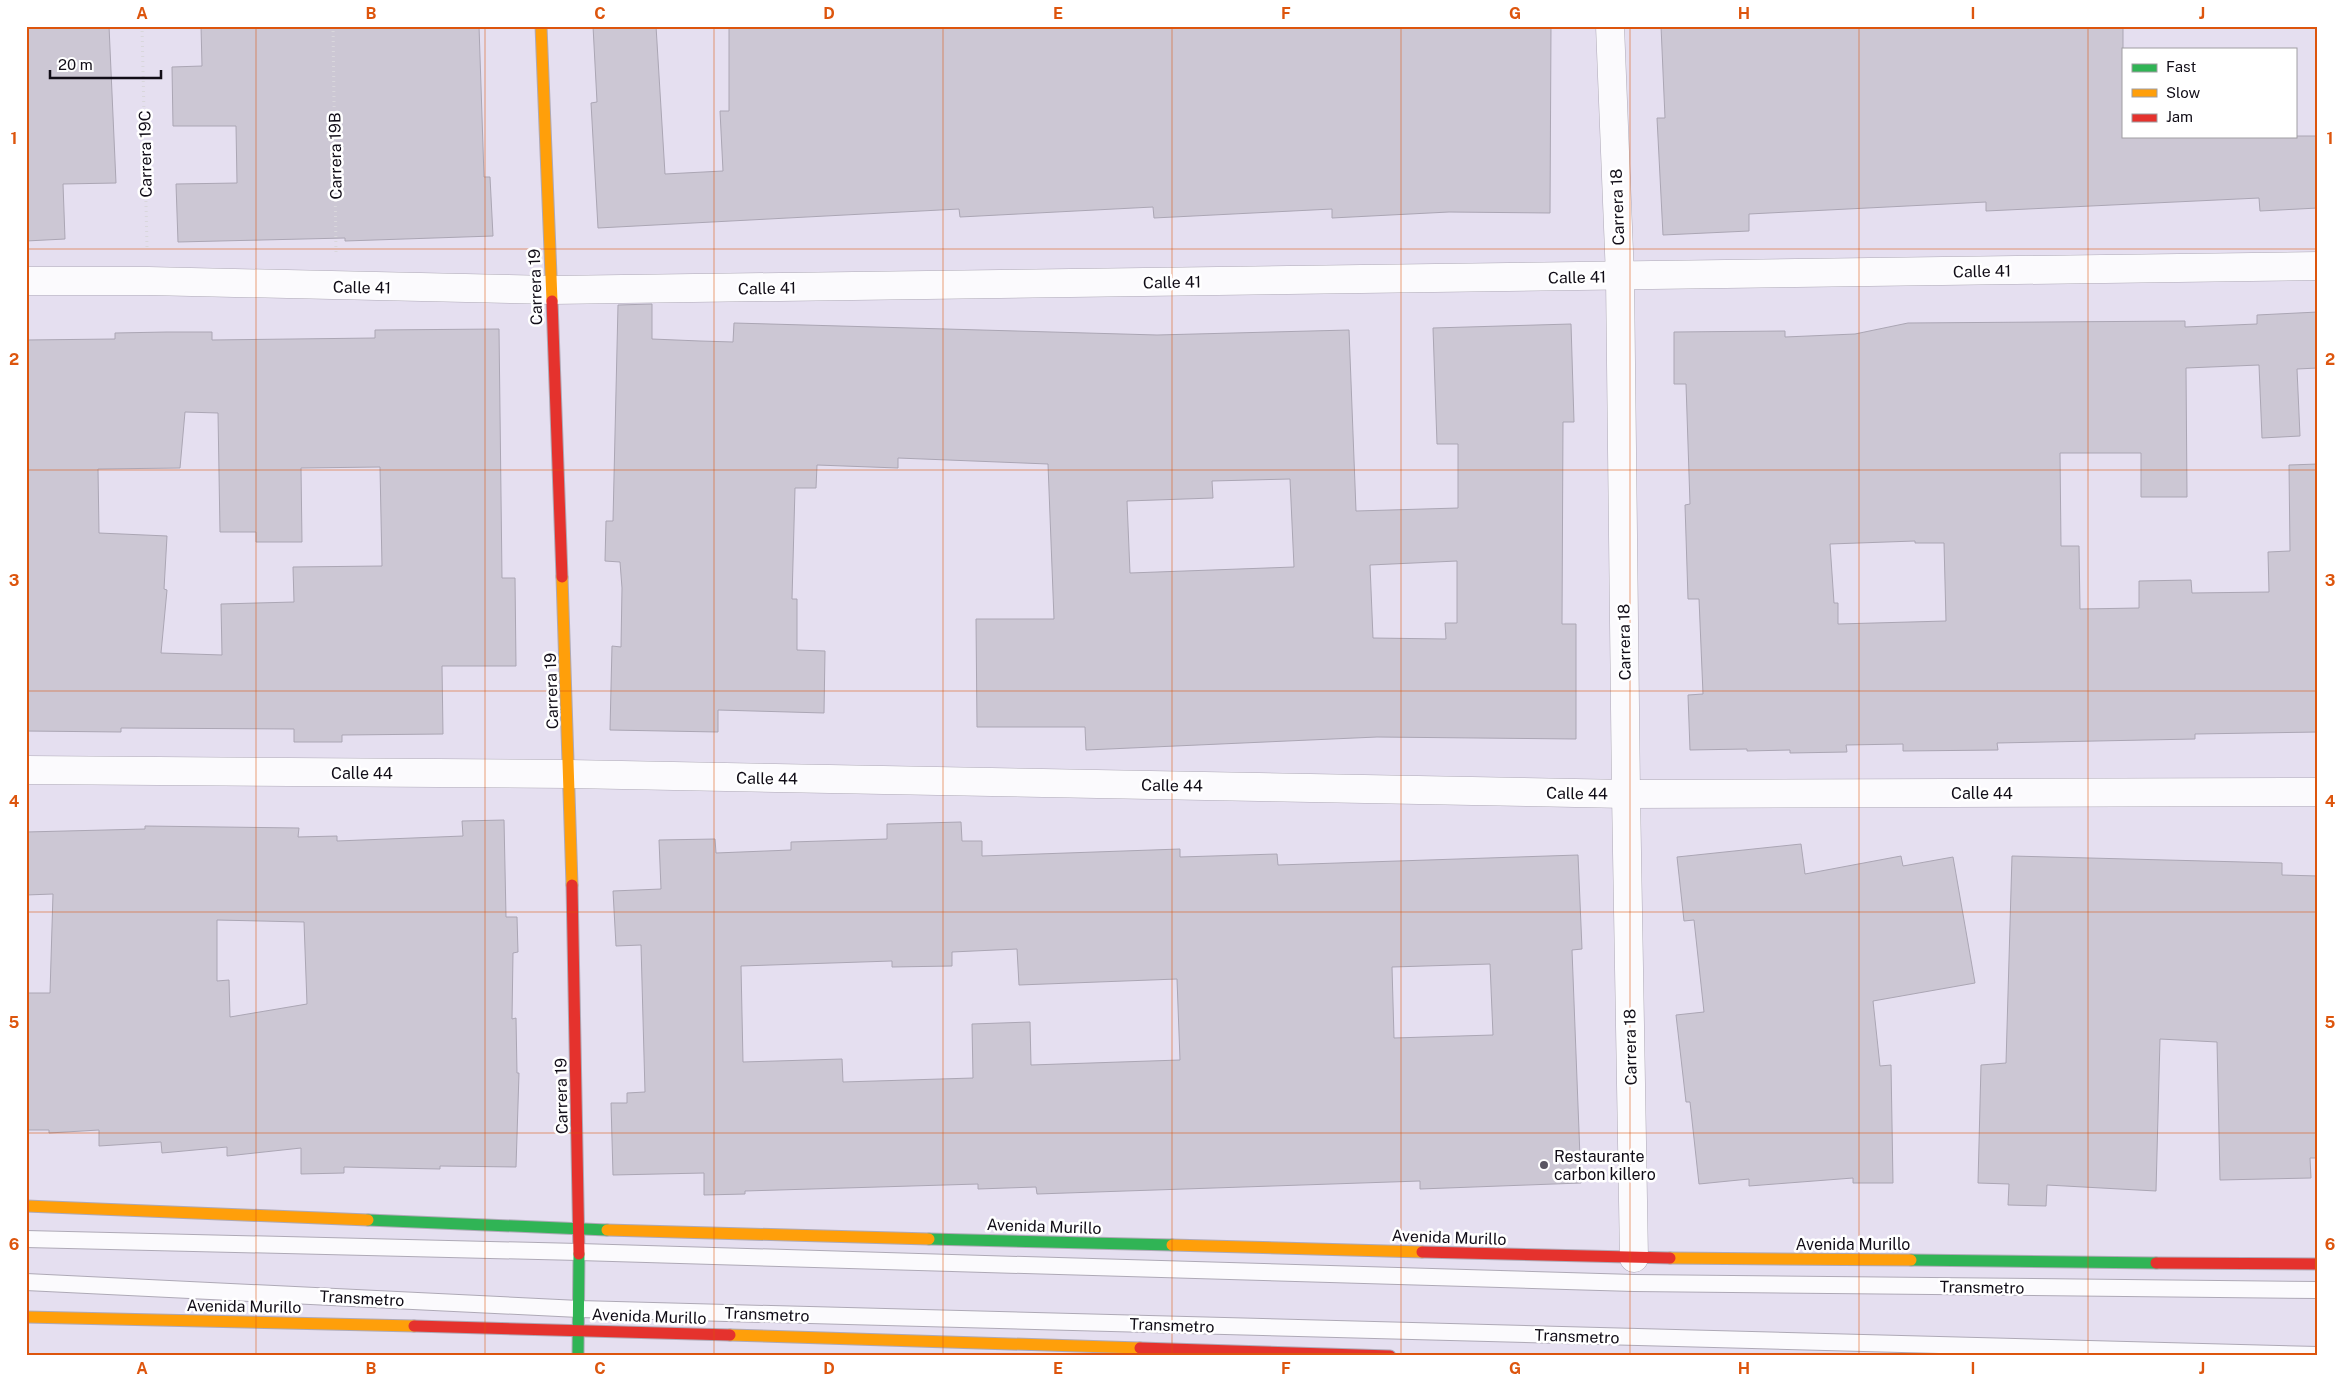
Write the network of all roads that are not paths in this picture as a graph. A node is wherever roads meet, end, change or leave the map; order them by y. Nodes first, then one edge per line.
1 (541, 26) edge
2 (1610, 26) edge
3 (2318, 266) edge
4 (1620, 276) junction
5 (26, 282) edge
6 (552, 290) junction
7 (26, 770) edge
8 (570, 774) junction
9 (2318, 792) edge
10 (1626, 794) junction
11 (26, 1206) edge
12 (579, 1229) junction
13 (26, 1239) edge
14 (579, 1252) junction
15 (1634, 1258) junction
16 (2318, 1264) edge
17 (26, 1282) edge
18 (2318, 1290) edge
19 (579, 1309) junction
20 (26, 1317) edge
21 (578, 1330) junction
22 (2318, 1354) edge
23 (578, 1356) edge
24 (1390, 1356) edge

1 - 6 main road, Carrera 19
2 - 4 street, Carrera 18
3 - 4 street, Calle 41
4 - 6 street, Calle 41
4 - 10 street, Carrera 18
5 - 6 street, Calle 41
6 - 8 main road, Carrera 19
7 - 8 street, Calle 44
8 - 10 street, Calle 44
8 - 12 main road, Carrera 19
9 - 10 street, Calle 44
10 - 15 street, Carrera 18
11 - 12 main road, Avenida Murillo
12 - 14 main road, Carrera 19
12 - 15 main road, Avenida Murillo
13 - 14 lane, Transmetro
14 - 18 lane, Transmetro
14 - 19 main road, Carrera 19
15 - 16 main road, Avenida Murillo
17 - 19 lane, Transmetro
19 - 21 main road, Carrera 19
19 - 22 lane, Transmetro
20 - 21 main road, Avenida Murillo
21 - 23 main road, Carrera 19
21 - 24 main road, Avenida Murillo

